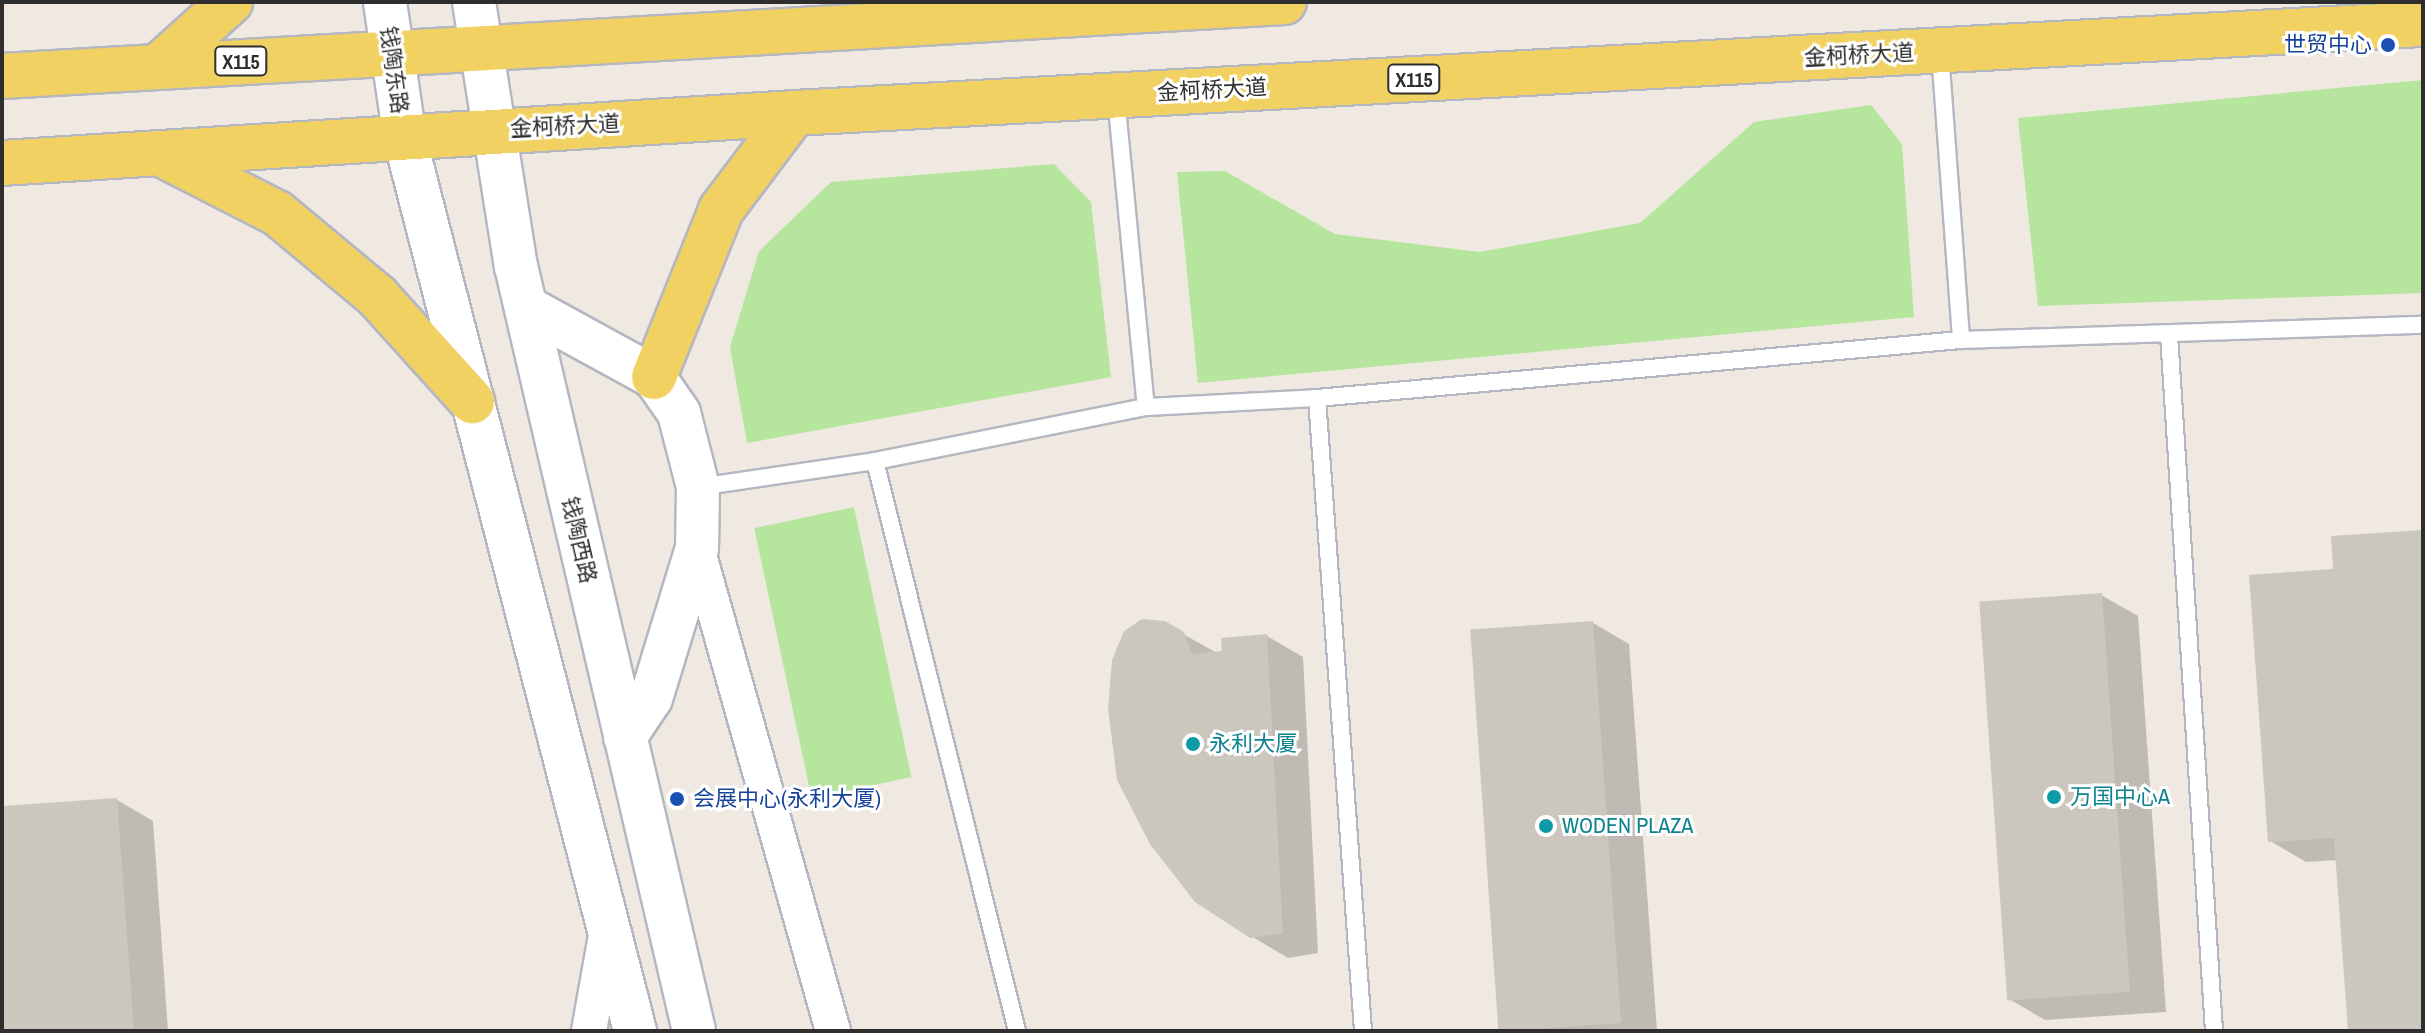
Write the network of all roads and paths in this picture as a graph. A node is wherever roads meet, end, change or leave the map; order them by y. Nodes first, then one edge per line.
1 (230, 2) edge
2 (385, 2) edge
3 (474, 2) edge
4 (695, 2) edge
5 (1284, 2) edge
6 (2423, 24) edge
7 (741, 31) junction
8 (480, 45) junction
9 (1940, 50) junction
10 (390, 51) junction
11 (159, 66) junction
12 (2, 76) edge
13 (1116, 95) junction
14 (794, 113) junction
15 (495, 131) junction
16 (405, 139) junction
17 (161, 154) junction
18 (2, 163) edge
19 (526, 307) junction
20 (2423, 325) edge
21 (2169, 335) junction
22 (1961, 340) junction
23 (654, 377) junction
24 (1317, 398) junction
25 (472, 401) junction
26 (1146, 407) junction
27 (875, 461) junction
28 (698, 487) junction
29 (697, 548) junction
30 (625, 737) junction
31 (608, 926) junction
32 (589, 1031) edge
33 (635, 1031) edge
34 (694, 1031) edge
35 (833, 1031) edge
36 (1017, 1031) edge
37 (1363, 1031) edge
38 (2214, 1031) edge

1 - 11 main road
2 - 10 street, 钱陶东路
3 - 8 street
4 - 7 main road
5 - 7 main road, X115
6 - 9 main road, 金柯桥大道 / X115
7 - 8 main road, X115
8 - 10 main road, X115
8 - 15 street, 钱陶西路
9 - 13 main road, 金柯桥大道 / X115
9 - 22 lane
10 - 11 main road, X115
10 - 16 street, 钱陶东路
11 - 12 main road, X115
13 - 14 main road, 金柯桥大道 / X115
13 - 26 lane
14 - 15 main road, 金柯桥大道 / X115
14 - 23 main road
15 - 16 main road, 金柯桥大道 / X115
15 - 19 street, 钱陶西路
16 - 17 main road, 金柯桥大道 / X115
16 - 25 street
17 - 18 main road, 金柯桥大道 / X115
17 - 25 main road
19 - 23 street
19 - 30 street, 钱陶西路
20 - 21 lane
21 - 22 lane
21 - 38 lane
22 - 24 lane
23 - 28 street
24 - 26 lane
24 - 37 lane
25 - 31 street
26 - 27 lane
27 - 28 lane
27 - 36 lane
28 - 29 street
29 - 30 street
29 - 35 street
30 - 34 street, 钱陶西路
31 - 32 street
31 - 33 street

